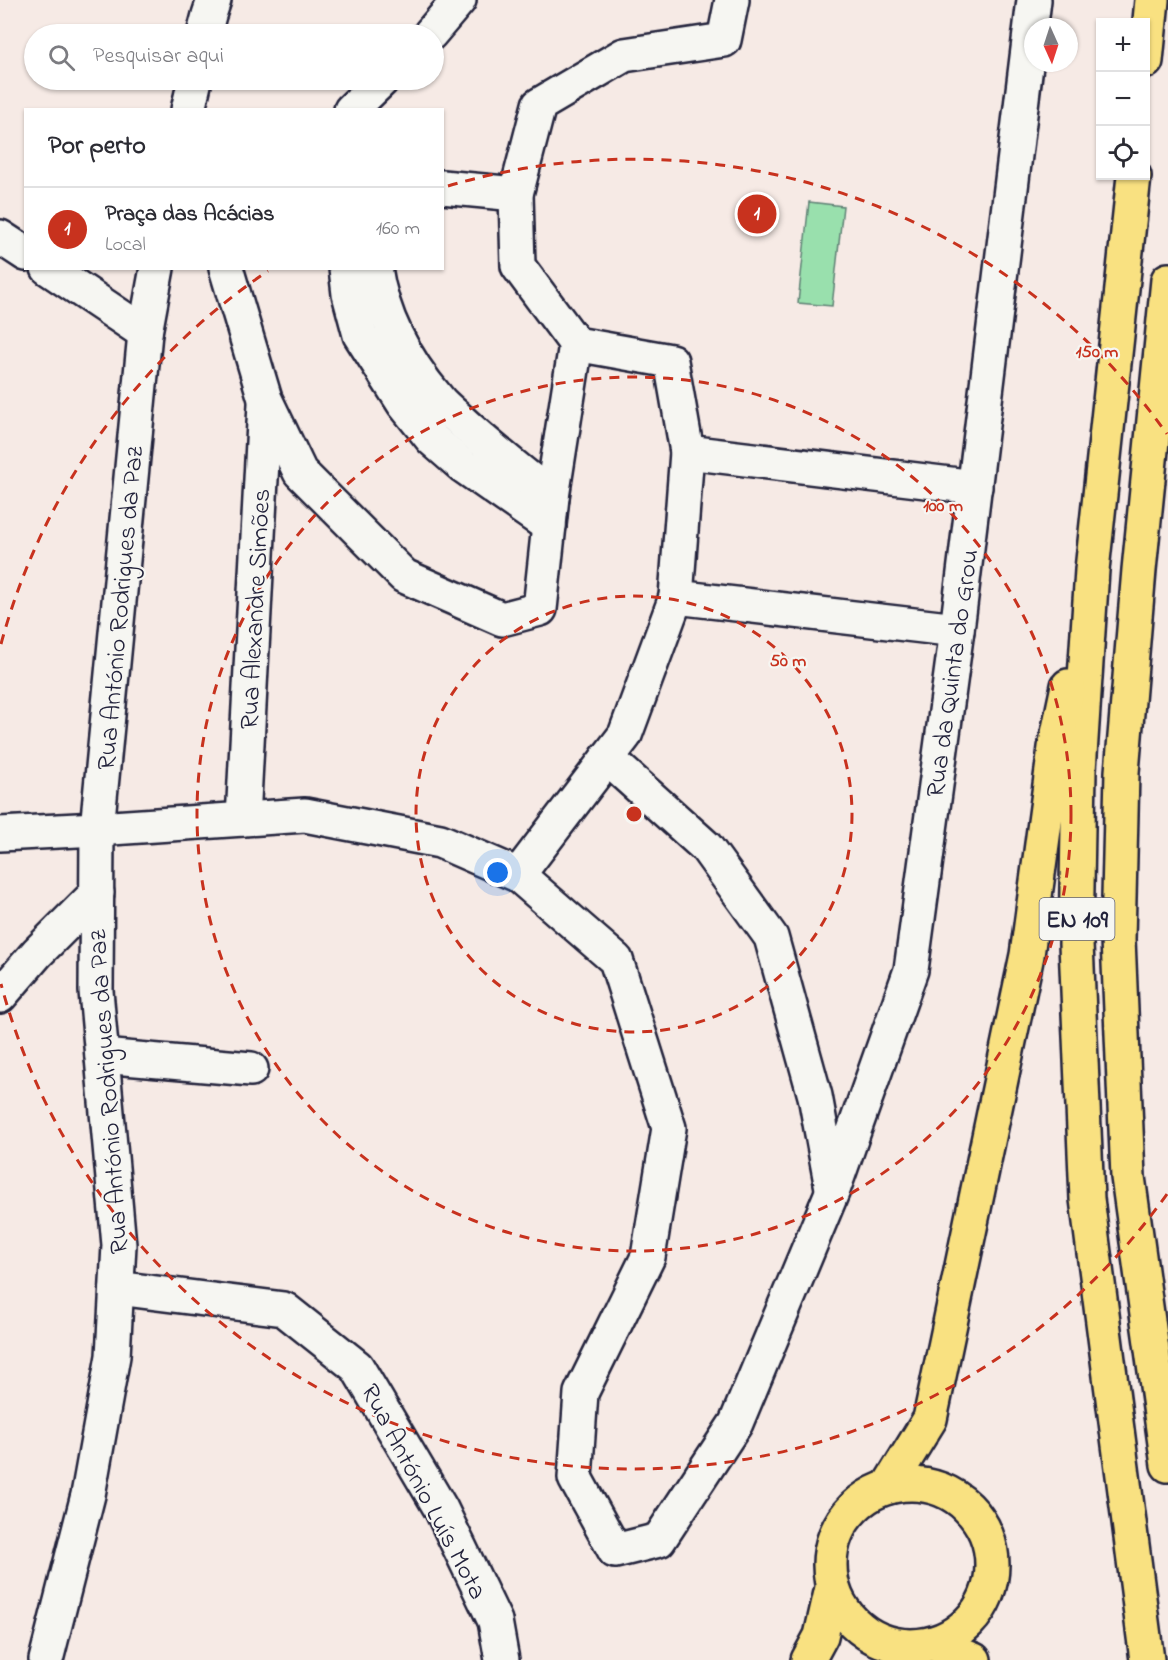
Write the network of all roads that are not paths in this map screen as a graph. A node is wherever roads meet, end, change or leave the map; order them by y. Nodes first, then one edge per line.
1 (214, 0) edge
2 (459, 0) edge
3 (732, 0) edge
4 (1034, 0) edge
5 (1152, 0) edge
6 (1150, 20) edge
7 (207, 24) edge
8 (439, 24) edge
9 (193, 90) edge
10 (372, 90) edge
11 (188, 108) edge
12 (353, 108) edge
13 (1134, 180) edge
14 (444, 187) edge
15 (516, 194) junction
16 (0, 237) edge
17 (24, 253) edge
18 (51, 270) edge
19 (157, 270) edge
20 (227, 270) edge
21 (346, 270) edge
22 (375, 270) edge
23 (1168, 280) edge
24 (145, 333) junction
25 (576, 344) junction
26 (265, 399) junction
27 (687, 452) junction
28 (975, 487) junction
29 (550, 512) junction
30 (1092, 570) junction
31 (676, 597) junction
32 (957, 630) junction
33 (607, 758) junction
34 (243, 819) junction
35 (97, 829) junction
36 (0, 834) edge
37 (518, 875) junction
38 (97, 893) junction
39 (0, 996) edge
40 (102, 1056) junction
41 (251, 1069) dead end
42 (833, 1190) junction
43 (117, 1288) junction
44 (1168, 1465) edge
45 (888, 1486) junction
46 (832, 1588) junction
47 (934, 1644) junction
48 (902, 1647) junction
49 (46, 1660) edge
50 (502, 1660) edge
51 (808, 1660) edge
52 (871, 1660) edge
53 (974, 1660) edge
54 (1147, 1660) edge

1 - 7 street
2 - 8 street
3 - 15 street
4 - 28 street, Rua da Quinta do Grou
5 - 6 main road
9 - 11 street
10 - 12 street
13 - 30 main road, EN 109
14 - 15 street
15 - 25 street
16 - 17 street
18 - 24 street
19 - 24 street, Rua António Rodrigues da Paz
20 - 26 street
21 - 29 street
22 - 29 street
23 - 44 main road, EN 109
24 - 35 street, Rua António Rodrigues da Paz
25 - 27 street
25 - 29 street
26 - 29 street
26 - 34 street, Rua Alexandre Simões
27 - 28 street
27 - 31 street
28 - 32 street, Rua da Quinta do Grou
30 - 45 main road
30 - 54 main road, EN 109
31 - 32 street
31 - 33 street
32 - 42 street, Rua da Quinta do Grou
33 - 37 street
33 - 42 street
34 - 35 street
34 - 37 street
35 - 36 street
35 - 38 street, Rua António Rodrigues da Paz
37 - 42 street, Rua da Quinta do Grou
38 - 39 street
38 - 40 street, Rua António Rodrigues da Paz
40 - 41 street
40 - 43 street, Rua António Rodrigues da Paz
43 - 49 street, Rua António Rodrigues da Paz
43 - 50 street, Rua António Luís Mota
45 - 46 main road
45 - 47 main road
46 - 48 main road
46 - 51 main road
47 - 48 main road
47 - 53 main road
48 - 52 main road

